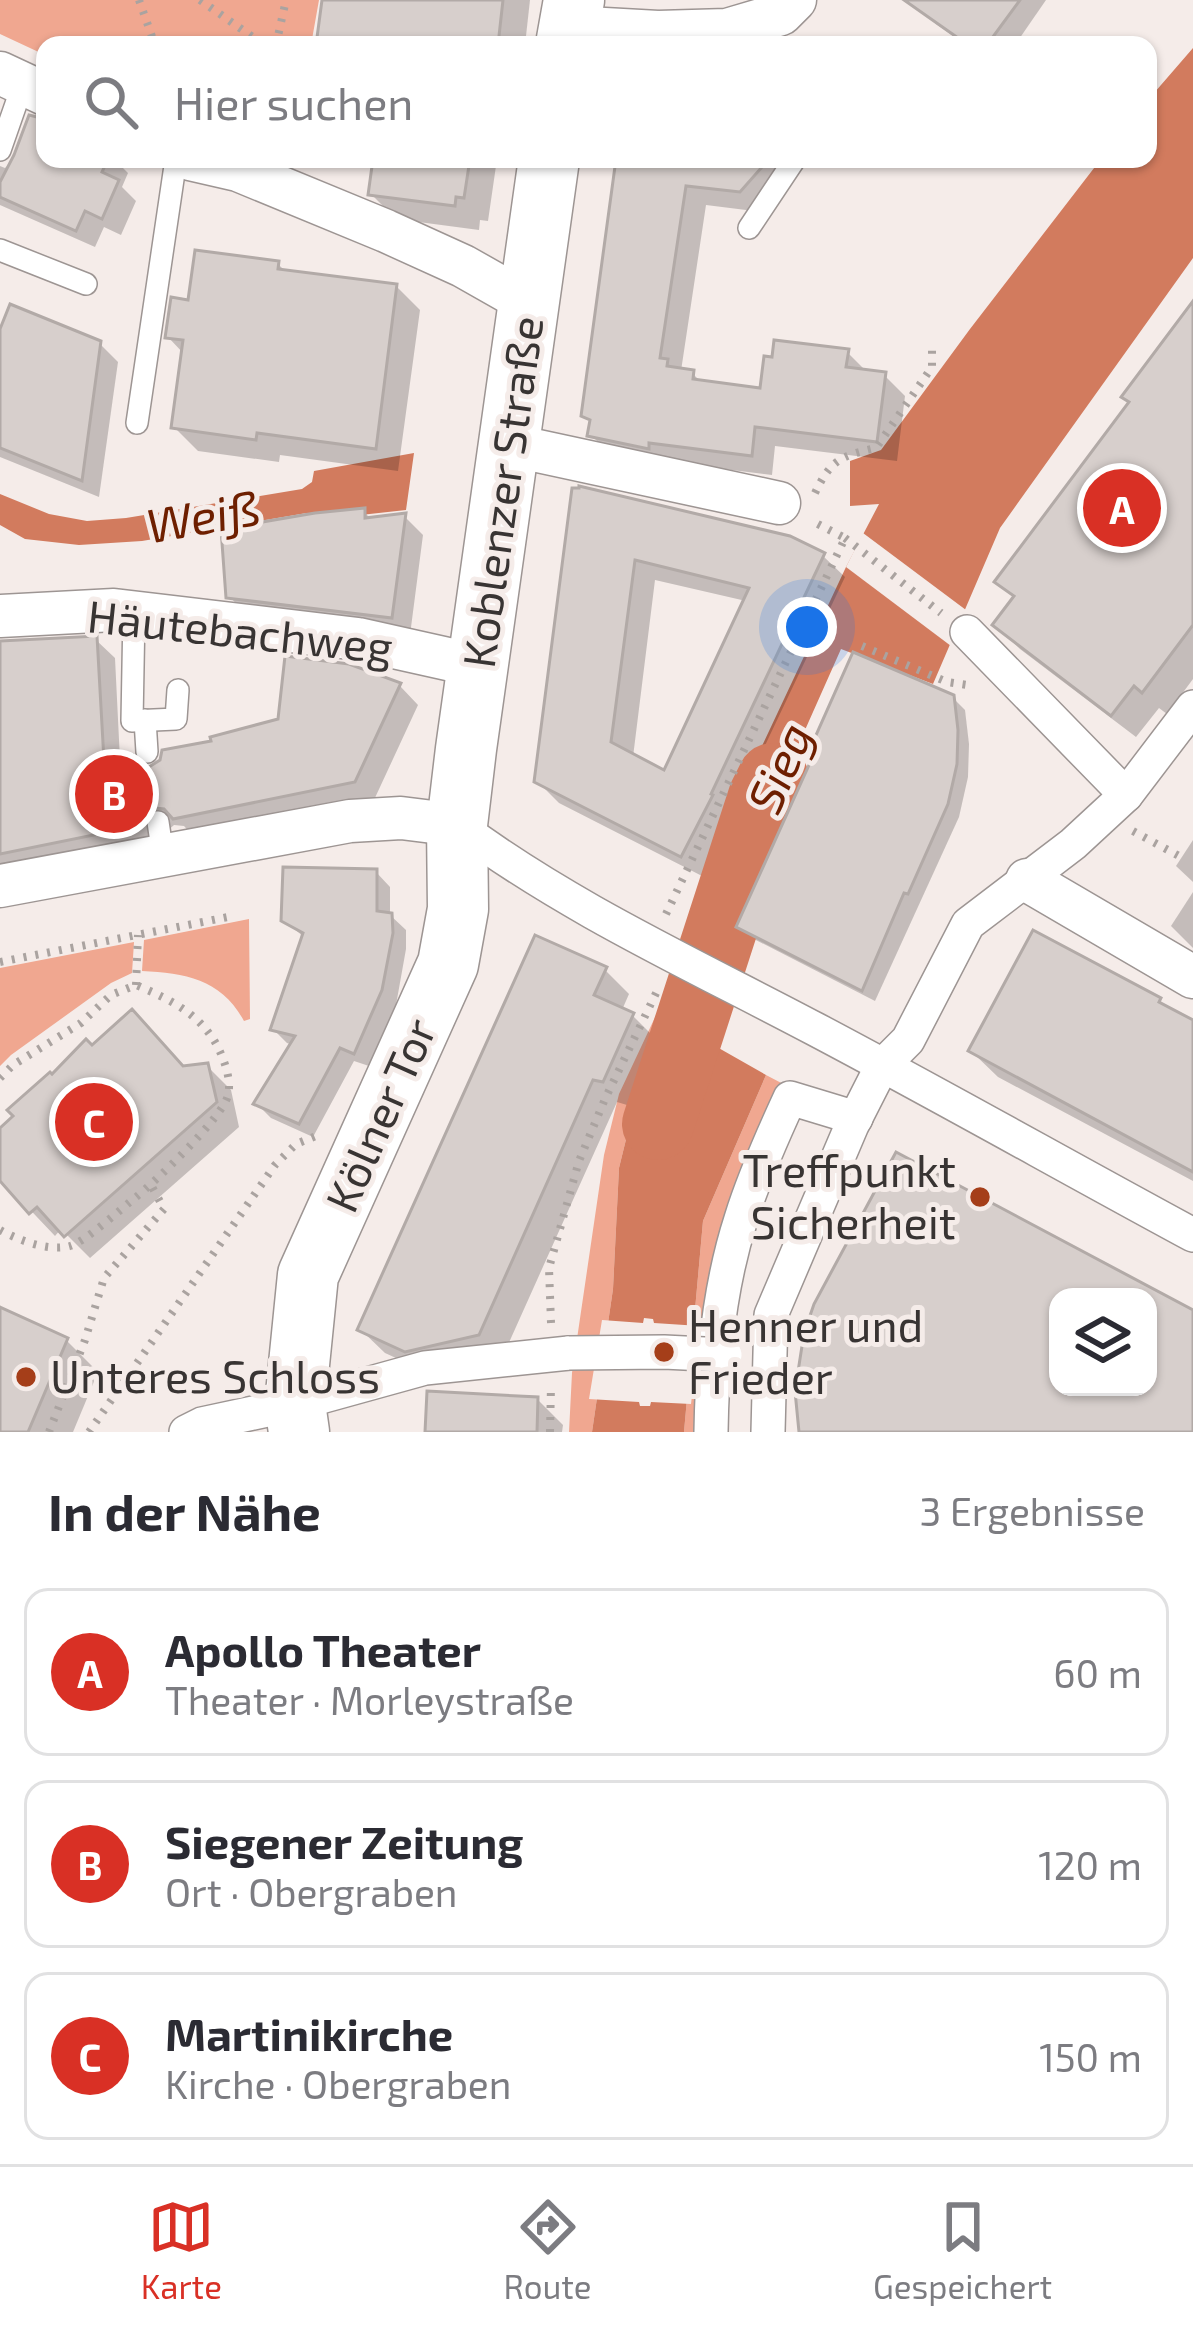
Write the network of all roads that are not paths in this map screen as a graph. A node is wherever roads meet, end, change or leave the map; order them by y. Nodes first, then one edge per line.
1 (675, 0) edge
2 (795, 0) edge
3 (569, 24) edge
4 (716, 36) edge
5 (729, 36) edge
6 (733, 36) edge
7 (23, 84) edge
8 (0, 150) edge
9 (175, 168) edge
10 (229, 168) edge
11 (548, 168) edge
12 (790, 168) edge
13 (749, 228) dead end
14 (0, 250) edge
15 (86, 284) dead end
16 (530, 304) junction
17 (137, 423) dead end
18 (510, 445) junction
19 (791, 509) road end
20 (134, 613) junction
21 (0, 616) edge
22 (967, 632) road end
23 (478, 666) junction
24 (178, 690) dead end
25 (1193, 707) edge
26 (145, 720) junction
27 (147, 752) dead end
28 (1116, 805) junction
29 (457, 825) junction
30 (1027, 880) junction
31 (0, 886) edge
32 (1193, 976) edge
33 (882, 1066) junction
34 (856, 1118) junction
35 (1193, 1235) edge
36 (769, 1361) junction
37 (297, 1418) edge
38 (186, 1432) edge
39 (711, 1432) edge
40 (768, 1432) edge

1 - 5 street
2 - 6 street
3 - 4 street
7 - 8 lane
9 - 17 lane
10 - 16 street
11 - 16 main road, Koblenzer Straße
12 - 13 lane
14 - 15 lane
16 - 18 main road, Koblenzer Straße
18 - 19 street
18 - 23 main road, Koblenzer Straße
20 - 21 street, Häutebachweg
20 - 23 street, Häutebachweg
20 - 26 lane
22 - 28 street
23 - 29 main road, Koblenzer Straße
24 - 26 lane
25 - 28 street
26 - 27 lane
28 - 30 street
29 - 31 street
29 - 33 street
29 - 37 main road, Kölner Tor
30 - 32 street
30 - 33 street
33 - 34 street
33 - 35 street
34 - 36 street
34 - 39 street
36 - 37 street, bridge
36 - 40 street
37 - 38 street

